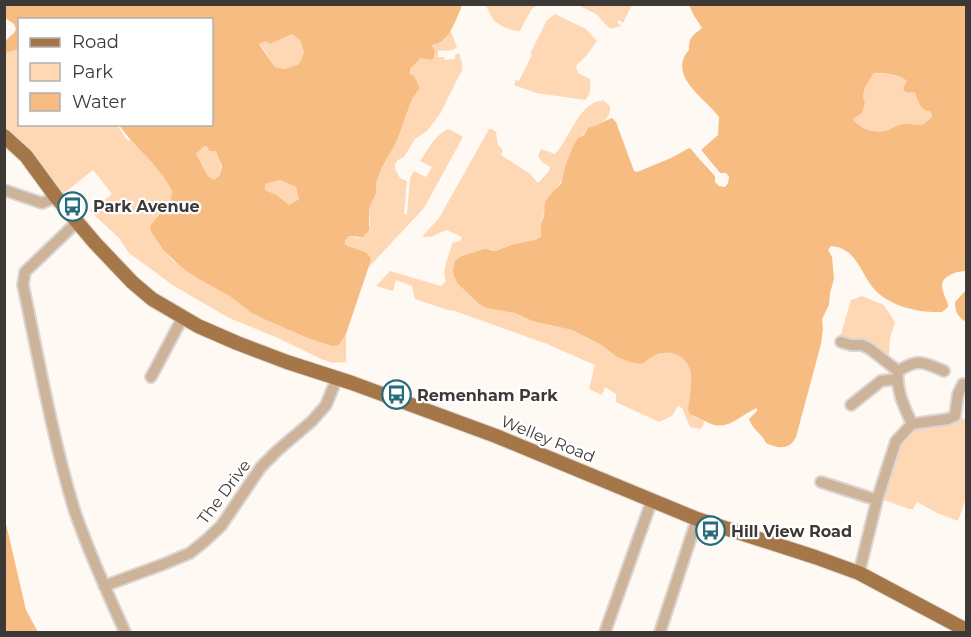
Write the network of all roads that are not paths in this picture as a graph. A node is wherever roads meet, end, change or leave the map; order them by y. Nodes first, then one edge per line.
1 (4, 136) edge
2 (4, 190) edge
3 (56, 197) junction
4 (77, 222) junction
5 (183, 317) junction
6 (841, 342) dead end
7 (944, 371) dead end
8 (897, 375) junction
9 (152, 377) dead end
10 (337, 378) junction
11 (963, 384) dead end
12 (850, 405) dead end
13 (912, 424) junction
14 (829, 481) dead end
15 (652, 500) junction
16 (878, 500) junction
17 (697, 519) junction
18 (859, 573) junction
19 (104, 586) junction
20 (966, 630) edge
21 (126, 633) edge
22 (605, 633) edge
23 (660, 633) edge

1 - 3 main road, Welley Road
2 - 3 street
3 - 4 main road, Welley Road
4 - 5 main road, Welley Road
4 - 19 street
5 - 9 street
5 - 10 main road, Welley Road
6 - 8 street
7 - 8 street
8 - 12 street
8 - 13 street
10 - 15 main road, Welley Road
10 - 19 street, The Drive
11 - 13 street
13 - 16 street
14 - 16 street
15 - 17 main road, Welley Road
15 - 22 street
16 - 18 street
17 - 18 main road, Welley Road
17 - 23 street
18 - 20 main road, Welley Road
19 - 21 street

